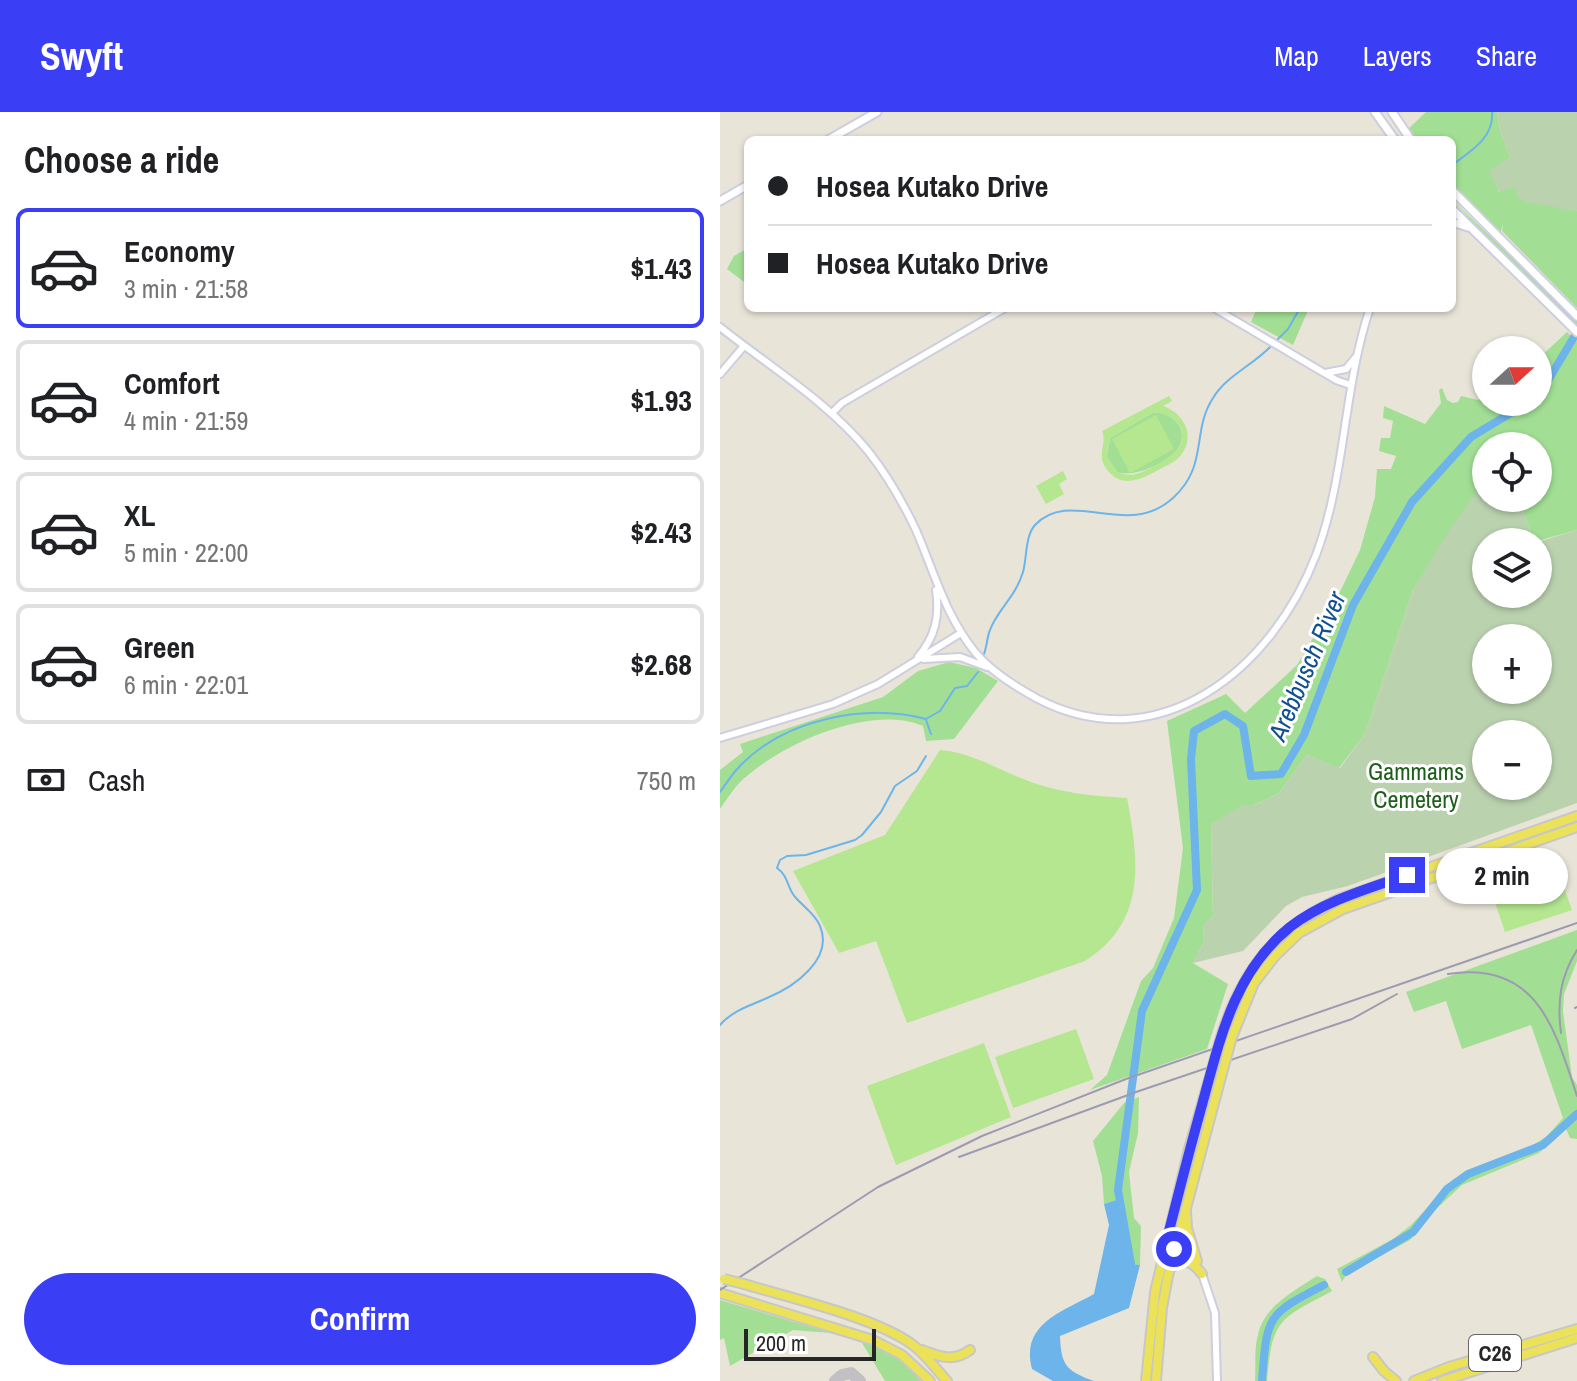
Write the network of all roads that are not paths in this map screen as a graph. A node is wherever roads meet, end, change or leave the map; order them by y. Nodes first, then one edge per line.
1 (877, 112) edge
2 (1375, 112) edge
3 (1392, 112) edge
4 (835, 136) edge
5 (1392, 136) edge
6 (1408, 136) edge
7 (744, 187) edge
8 (1456, 196) edge
9 (720, 201) edge
10 (1456, 213) edge
11 (1456, 223) edge
12 (1470, 227) junction
13 (998, 312) edge
14 (1221, 312) edge
15 (1369, 312) edge
16 (1575, 314) edge
17 (720, 327) edge
18 (1577, 332) edge
19 (744, 346) junction
20 (1358, 352) junction
21 (1325, 373) junction
22 (720, 374) edge
23 (1336, 380) junction
24 (1350, 385) junction
25 (1347, 399) junction
26 (842, 403) junction
27 (823, 406) junction
28 (832, 413) junction
29 (843, 424) junction
30 (935, 581) junction
31 (960, 631) junction
32 (920, 659) junction
33 (912, 663) junction
34 (992, 669) junction
35 (720, 738) edge
36 (1577, 816) edge
37 (1577, 827) edge
38 (1186, 1203) junction
39 (1169, 1248) junction
40 (1197, 1261) junction
41 (1169, 1269) junction
42 (1202, 1274) junction
43 (722, 1278) edge
44 (724, 1294) edge
45 (1577, 1329) edge
46 (1577, 1338) edge
47 (917, 1349) junction
48 (970, 1350) dead end
49 (1373, 1357) dead end
50 (1448, 1365) junction
51 (1464, 1372) junction
52 (930, 1381) edge
53 (947, 1381) edge
54 (1146, 1381) edge
55 (1156, 1381) edge
56 (1217, 1381) edge
57 (1396, 1381) edge
58 (1414, 1381) edge
59 (1442, 1381) edge

1 - 4 main road
2 - 5 main road
3 - 6 main road
7 - 9 main road
8 - 16 main road
10 - 12 main road
11 - 12 main road
12 - 18 main road
13 - 26 street
14 - 21 street
15 - 20 street
17 - 19 street
19 - 22 street
19 - 27 street
20 - 21 street
20 - 24 street
21 - 23 street
23 - 24 street
23 - 25 street
24 - 25 street
25 - 34 street
26 - 27 street
26 - 28 street
26 - 29 street
27 - 28 street
28 - 29 street
29 - 30 street
30 - 31 street
30 - 33 street
31 - 32 street
31 - 33 street
31 - 34 street
32 - 33 street
32 - 34 street
33 - 35 street
36 - 39 main road, bridge
37 - 38 main road, bridge
38 - 39 main road
38 - 40 main road
39 - 40 street
39 - 41 main road
39 - 54 main road
40 - 42 street
41 - 42 main road
41 - 55 main road
42 - 56 street
43 - 47 main road, bridge
44 - 52 main road
45 - 50 main road, C26
46 - 51 main road, C26
47 - 48 main road
47 - 53 main road
49 - 57 main road
50 - 51 main road
50 - 58 main road, C26
51 - 59 main road, C26

